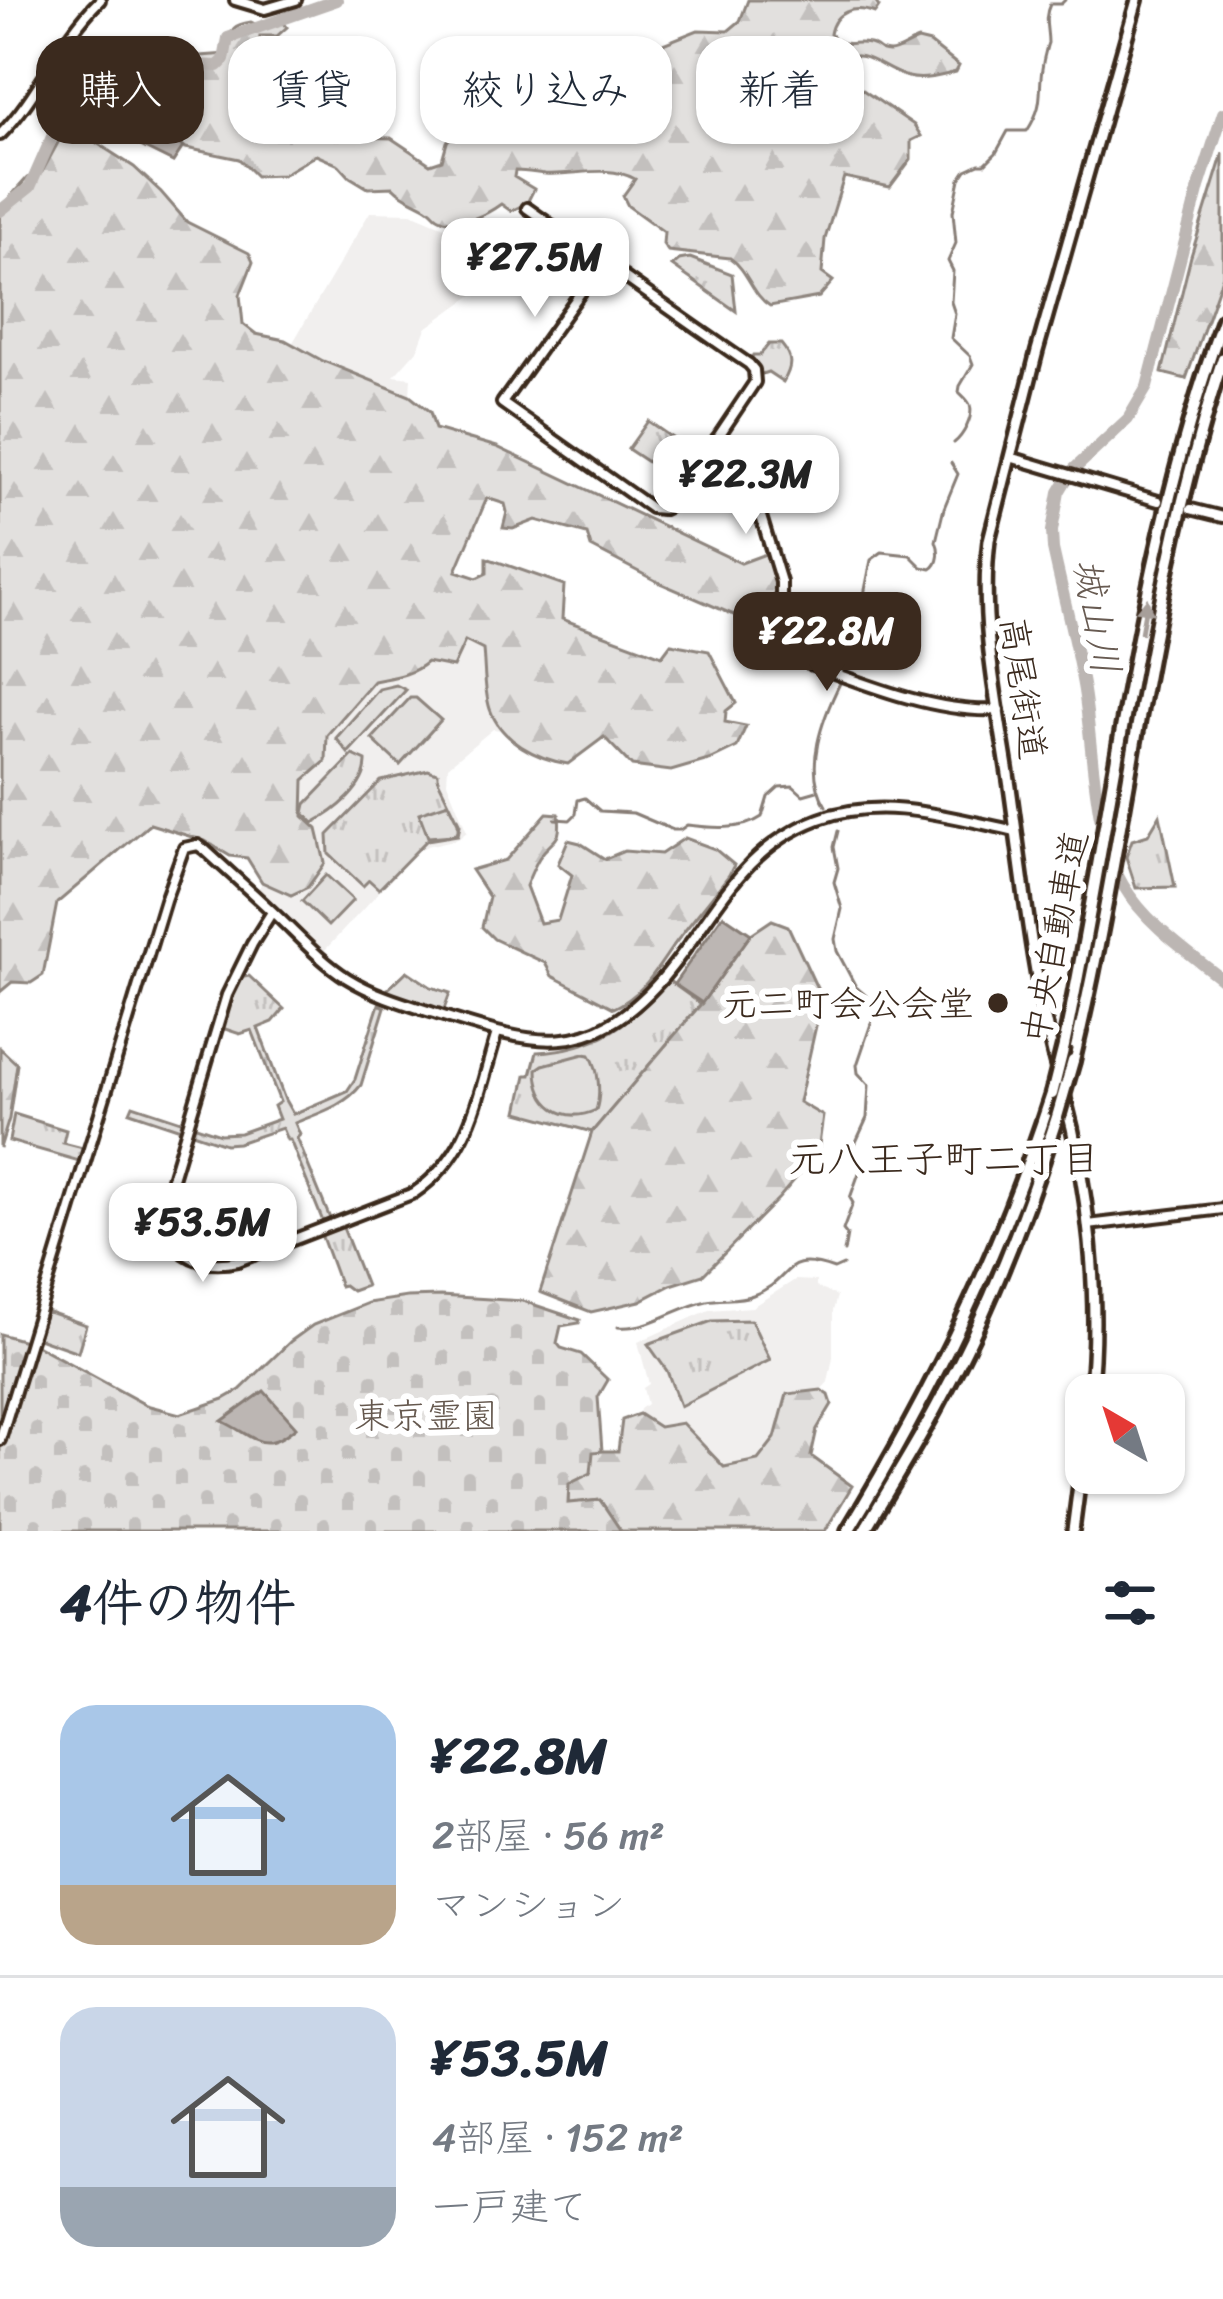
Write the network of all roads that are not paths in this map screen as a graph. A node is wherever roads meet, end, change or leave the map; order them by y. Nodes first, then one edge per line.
1 (100, 0) edge
2 (235, 0) edge
3 (296, 0) edge
4 (1137, 0) edge
5 (0, 135) edge
6 (527, 208) dead end
7 (604, 262) junction
8 (1223, 320) edge
9 (1223, 358) edge
10 (717, 438) junction
11 (1010, 456) junction
12 (1158, 501) dead end
13 (1191, 509) dead end
14 (1223, 517) edge
15 (999, 710) junction
16 (1016, 831) junction
17 (272, 912) junction
18 (497, 1033) junction
19 (1223, 1209) edge
20 (1088, 1225) junction
21 (1091, 1374) edge
22 (0, 1440) edge
23 (1078, 1494) edge
24 (848, 1531) edge
25 (864, 1531) edge
26 (1073, 1531) edge

1 - 5 street
2 - 3 street
4 - 11 main road, 高尾街道
6 - 7 street
7 - 10 street
7 - 10 street
24 -> 8 highway, 中央自動車道, bridge
9 - 25 highway, 中央自動車道, bridge
10 - 15 street
11 - 12 street
11 - 15 main road, 高尾街道
13 - 14 street
15 - 16 main road, 高尾街道
16 - 18 street
16 - 20 main road, 高尾街道
17 - 18 street
17 - 18 street
17 - 22 street
19 - 20 street
20 - 21 main road, 高尾街道
23 - 26 main road

